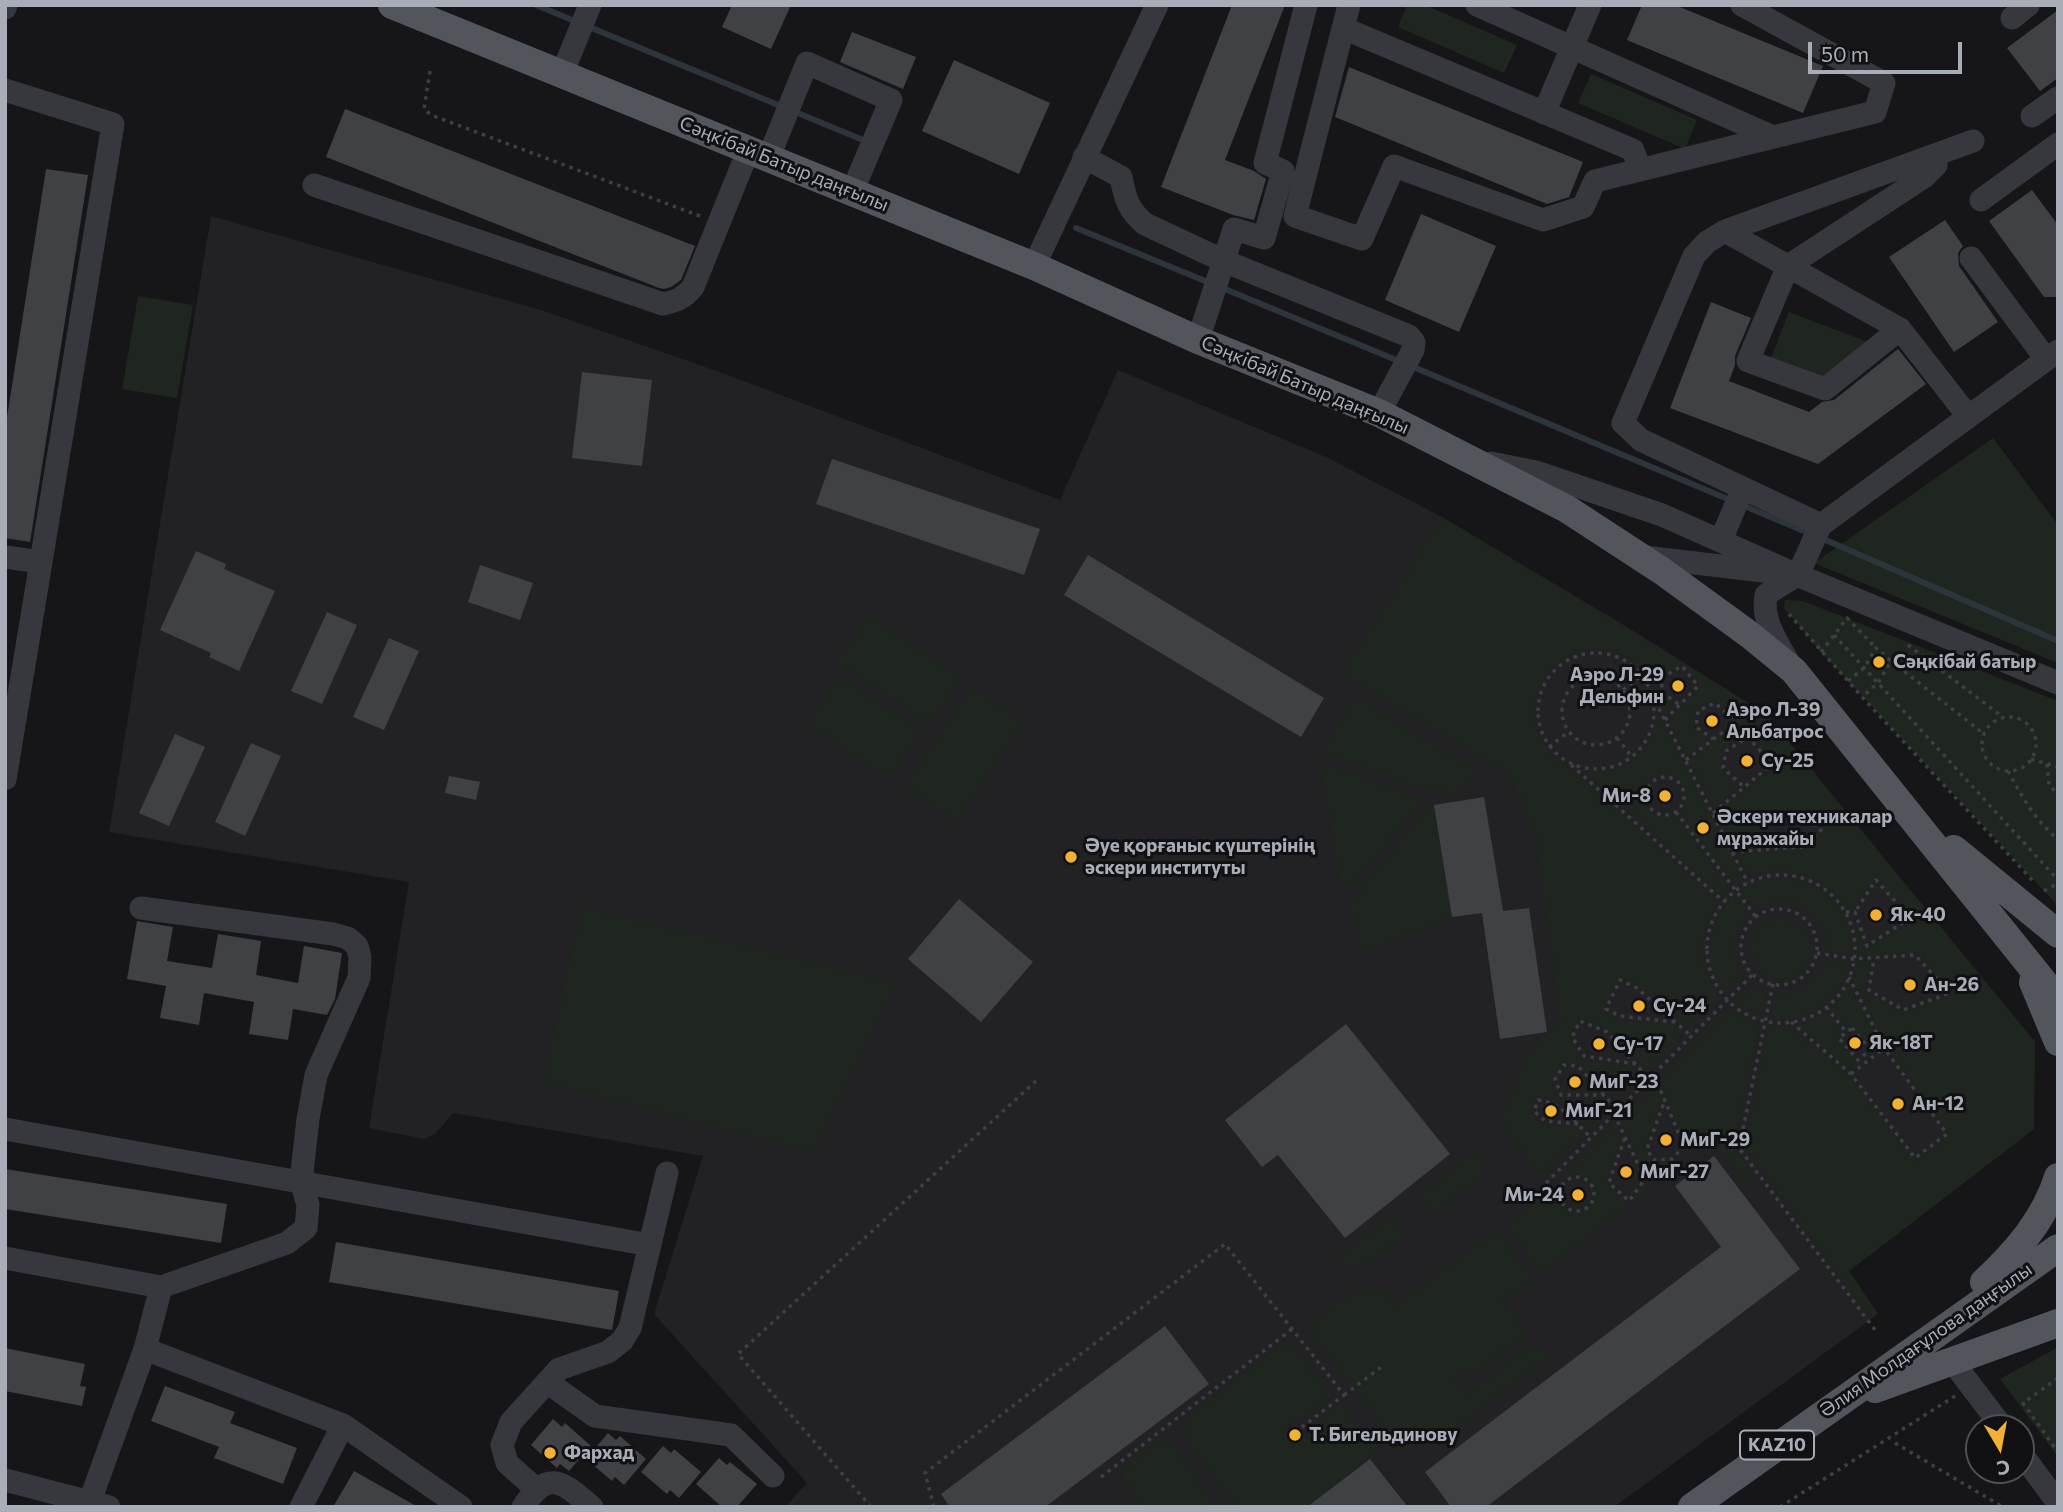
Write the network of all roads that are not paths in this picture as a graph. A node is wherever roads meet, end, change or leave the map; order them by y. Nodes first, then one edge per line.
1 (392, 5) edge
2 (1157, 5) edge
3 (1306, 5) edge
4 (1349, 5) edge
5 (1477, 5) edge
6 (1590, 5) edge
7 (1742, 5) edge
8 (589, 9) edge
9 (1343, 28) junction
10 (1572, 48) junction
11 (562, 74) junction
12 (5, 90) edge
13 (2058, 97) edge
14 (1544, 113) junction
15 (2032, 117) dead end
16 (1773, 137) junction
17 (1973, 141) dead end
18 (2058, 144) edge
19 (758, 155) junction
20 (1934, 156) junction
21 (1084, 157) junction
22 (1640, 170) junction
23 (314, 185) dead end
24 (852, 192) junction
25 (1981, 200) dead end
26 (1726, 231) junction
27 (1971, 258) dead end
28 (1034, 266) junction
29 (1788, 266) junction
30 (1219, 277) junction
31 (1900, 328) junction
32 (1198, 341) junction
33 (2052, 355) edge
34 (1379, 413) junction
35 (1968, 416) junction
36 (1467, 458) junction
37 (1739, 497) junction
38 (1816, 533) junction
39 (1721, 540) junction
40 (1639, 556) junction
41 (5, 557) edge
42 (41, 562) junction
43 (1797, 575) junction
44 (1794, 671) junction
45 (2058, 683) edge
46 (5, 779) edge
47 (1912, 815) junction
48 (141, 908) dead end
49 (2058, 934) edge
50 (2019, 951) junction
51 (2058, 999) edge
52 (2058, 1042) edge
53 (5, 1129) edge
54 (667, 1173) dead end
55 (2058, 1177) edge
56 (301, 1181) junction
57 (650, 1245) junction
58 (2058, 1248) edge
59 (5, 1258) edge
60 (161, 1287) junction
61 (2058, 1323) edge
62 (145, 1349) junction
63 (1901, 1358) junction
64 (1952, 1361) junction
65 (547, 1382) junction
66 (1840, 1401) junction
67 (1992, 1414) edge
68 (344, 1426) junction
69 (2035, 1472) edge
70 (773, 1476) dead end
71 (5, 1480) edge
72 (529, 1498) edge
73 (89, 1503) edge
74 (2058, 1503) edge
75 (301, 1507) edge
76 (461, 1507) edge
77 (592, 1507) edge
78 (1692, 1507) edge

1 - 11 main road, Сәңкібай Батыр даңғылы
2 - 21 street
3 - 30 street
4 - 9 street
5 - 10 street
6 - 10 street
7 - 16 street
8 - 11 street
9 - 14 street
9 - 22 street
10 - 14 street
10 - 16 street
11 - 19 main road, Сәңкібай Батыр даңғылы
12 - 42 street
13 - 15 street
14 - 22 street
16 - 22 street
17 - 20 street
18 - 25 street
19 - 23 street
19 - 24 main road, Сәңкібай Батыр даңғылы
19 - 24 street
20 - 26 street
20 - 29 street
21 - 28 street
21 - 30 street
24 - 28 main road, Сәңкібай Батыр даңғылы
26 - 29 street
26 - 37 street
27 - 33 street
28 - 32 main road, Сәңкібай Батыр даңғылы
29 - 31 street
29 - 31 street
30 - 32 street
30 - 34 street
31 - 35 street
32 - 34 main road, Сәңкібай Батыр даңғылы
33 - 35 street
34 - 36 main road, Сәңкібай Батыр даңғылы
35 - 38 street
36 - 39 street
36 - 40 main road, Сәңкібай Батыр даңғылы
37 - 38 street
37 - 39 street
38 - 43 street
39 - 43 street
40 - 43 street
40 - 44 main road, Сәңкібай Батыр даңғылы
41 - 42 street
42 - 46 street
43 - 44 street
43 - 45 street
44 - 47 main road, Сәңкібай Батыр даңғылы
47 - 49 main road
47 - 50 main road, Сәңкібай Батыр даңғылы
48 - 56 street
50 - 51 main road, Сәңкібай Батыр даңғылы
50 - 52 main road
53 - 56 street
54 - 57 street
55 - 63 main road
56 - 57 street
56 - 60 street
57 - 65 street
58 - 63 main road, Әлия Молдағұлова даңғылы / KAZ10
59 - 60 street
60 - 62 street
61 - 64 main road
62 - 68 street
62 - 73 street
63 - 66 main road, Әлия Молдағұлова даңғылы / KAZ10
64 - 66 main road
64 - 67 street
65 - 70 street
65 - 72 street
66 - 78 main road, Әлия Молдағұлова даңғылы / KAZ10
68 - 75 street
68 - 76 street
69 - 74 street
71 - 73 street
72 - 77 street

